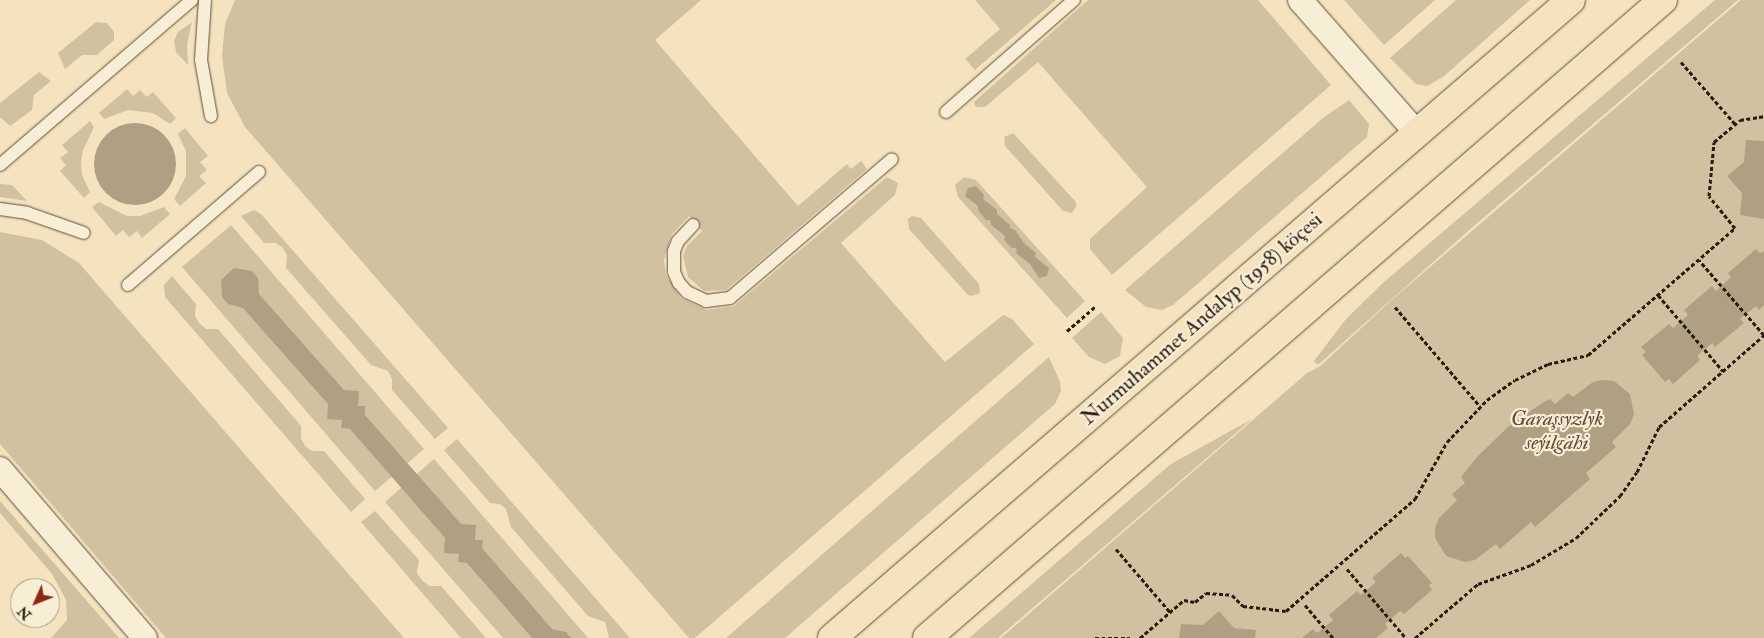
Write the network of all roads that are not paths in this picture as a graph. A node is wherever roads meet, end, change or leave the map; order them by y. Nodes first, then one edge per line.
1 (192, 0) edge
2 (206, 0) edge
3 (1074, 0) edge
4 (1300, 0) edge
5 (1571, 0) edge
6 (1663, 0) edge
7 (946, 112) dead end
8 (211, 116) dead end
9 (1417, 133) junction
10 (892, 159) dead end
11 (0, 165) edge
12 (259, 172) dead end
13 (0, 209) edge
14 (693, 225) dead end
15 (84, 233) dead end
16 (128, 285) dead end
17 (0, 469) edge
18 (145, 638) edge
19 (832, 638) edge
20 (927, 638) edge

1 - 11 lane
2 - 8 lane
3 - 7 lane
4 - 9 street
5 - 9 main road, Nurmuhammet Andalyp (1958) köçesi
6 - 20 main road
9 - 19 main road, Nurmuhammet Andalyp (1958) köçesi
10 - 14 lane
12 - 16 lane
13 - 15 lane
17 - 18 street

